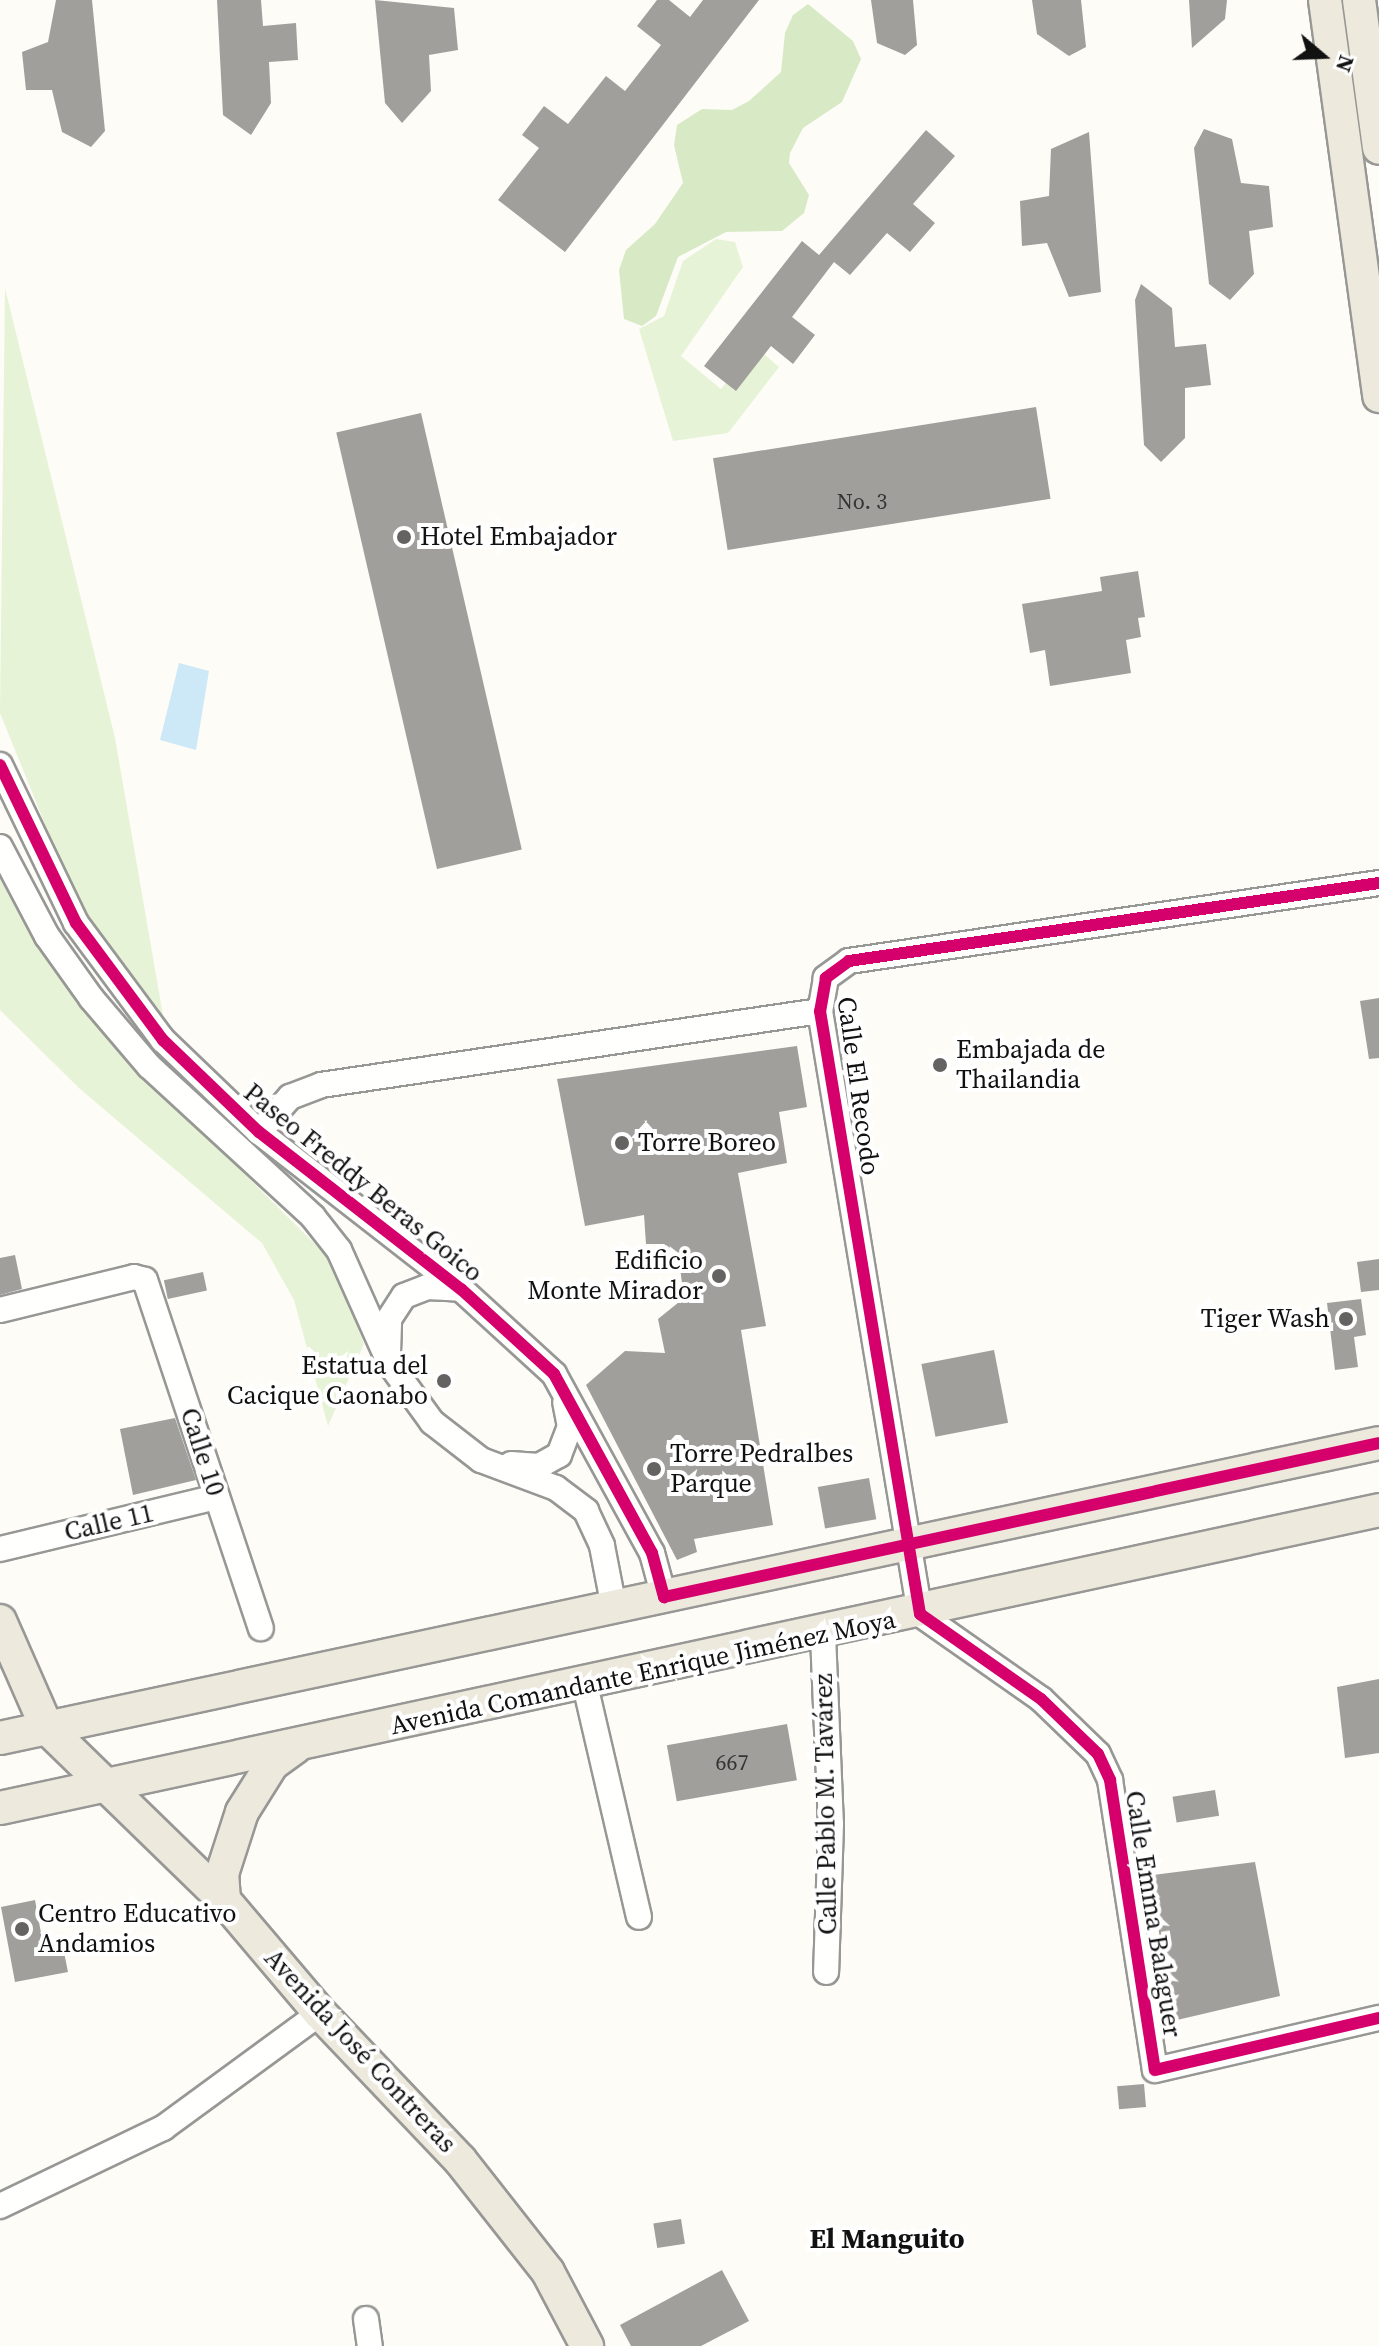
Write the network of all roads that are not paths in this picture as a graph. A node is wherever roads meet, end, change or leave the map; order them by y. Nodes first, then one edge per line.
1 (1325, 0) edge
2 (1359, 0) edge
3 (1379, 148) edge
4 (1379, 396) edge
5 (0, 765) edge
6 (0, 847) edge
7 (1379, 883) edge
8 (820, 1011) junction
9 (259, 1132) junction
10 (461, 1289) junction
11 (0, 1310) edge
12 (390, 1364) junction
13 (554, 1374) junction
14 (1379, 1443) edge
15 (481, 1460) junction
16 (217, 1497) junction
17 (1379, 1510) edge
18 (908, 1545) junction
19 (0, 1549) edge
20 (664, 1597) junction
21 (614, 1608) junction
22 (920, 1614) junction
23 (0, 1621) edge
24 (261, 1628) dead end
25 (823, 1635) junction
26 (585, 1685) junction
27 (47, 1728) junction
28 (0, 1738) edge
29 (296, 1746) junction
30 (107, 1786) junction
31 (0, 1808) edge
32 (224, 1900) junction
33 (639, 1917) dead end
34 (826, 1972) dead end
35 (320, 2013) junction
36 (1379, 2018) edge
37 (0, 2206) edge
38 (366, 2319) dead end
39 (370, 2346) edge
40 (587, 2346) edge

1 - 4 main road
2 - 3 main road
5 - 9 street, Paseo Freddy Beras Goico
6 - 12 street, Paseo Freddy Beras Goico
7 - 8 street, Calle El Recodo
8 - 9 street
8 - 18 street, Calle El Recodo
9 - 10 street, Paseo Freddy Beras Goico
10 - 12 street
10 - 13 street, Paseo Freddy Beras Goico
11 - 16 street, Calle 10
12 - 15 street, Paseo Freddy Beras Goico
13 - 15 street
13 - 20 street, Paseo Freddy Beras Goico
14 - 18 main road
15 - 21 street, Paseo Freddy Beras Goico
16 - 19 street, Calle 11
16 - 24 street, Calle 10
17 - 22 main road, Avenida Comandante Enrique Jiménez Moya
18 - 20 main road
18 - 22 street, Calle El Recodo
20 - 21 main road
21 - 27 main road
22 - 25 main road, Avenida Comandante Enrique Jiménez Moya
22 - 36 street, Calle Emma Balaguer
23 - 27 main road, Avenida José Contreras
25 - 26 main road, Avenida Comandante Enrique Jiménez Moya
25 - 34 street, Calle Pablo M. Tavárez
26 - 29 main road, Avenida Comandante Enrique Jiménez Moya
26 - 33 street
27 - 28 main road
27 - 30 main road, Avenida José Contreras
29 - 30 main road, Avenida Comandante Enrique Jiménez Moya
29 - 32 main road
30 - 31 main road, Avenida Comandante Enrique Jiménez Moya
30 - 32 main road, Avenida José Contreras
32 - 35 main road, Avenida José Contreras
35 - 37 street
35 - 40 main road, Avenida José Contreras
38 - 39 street

